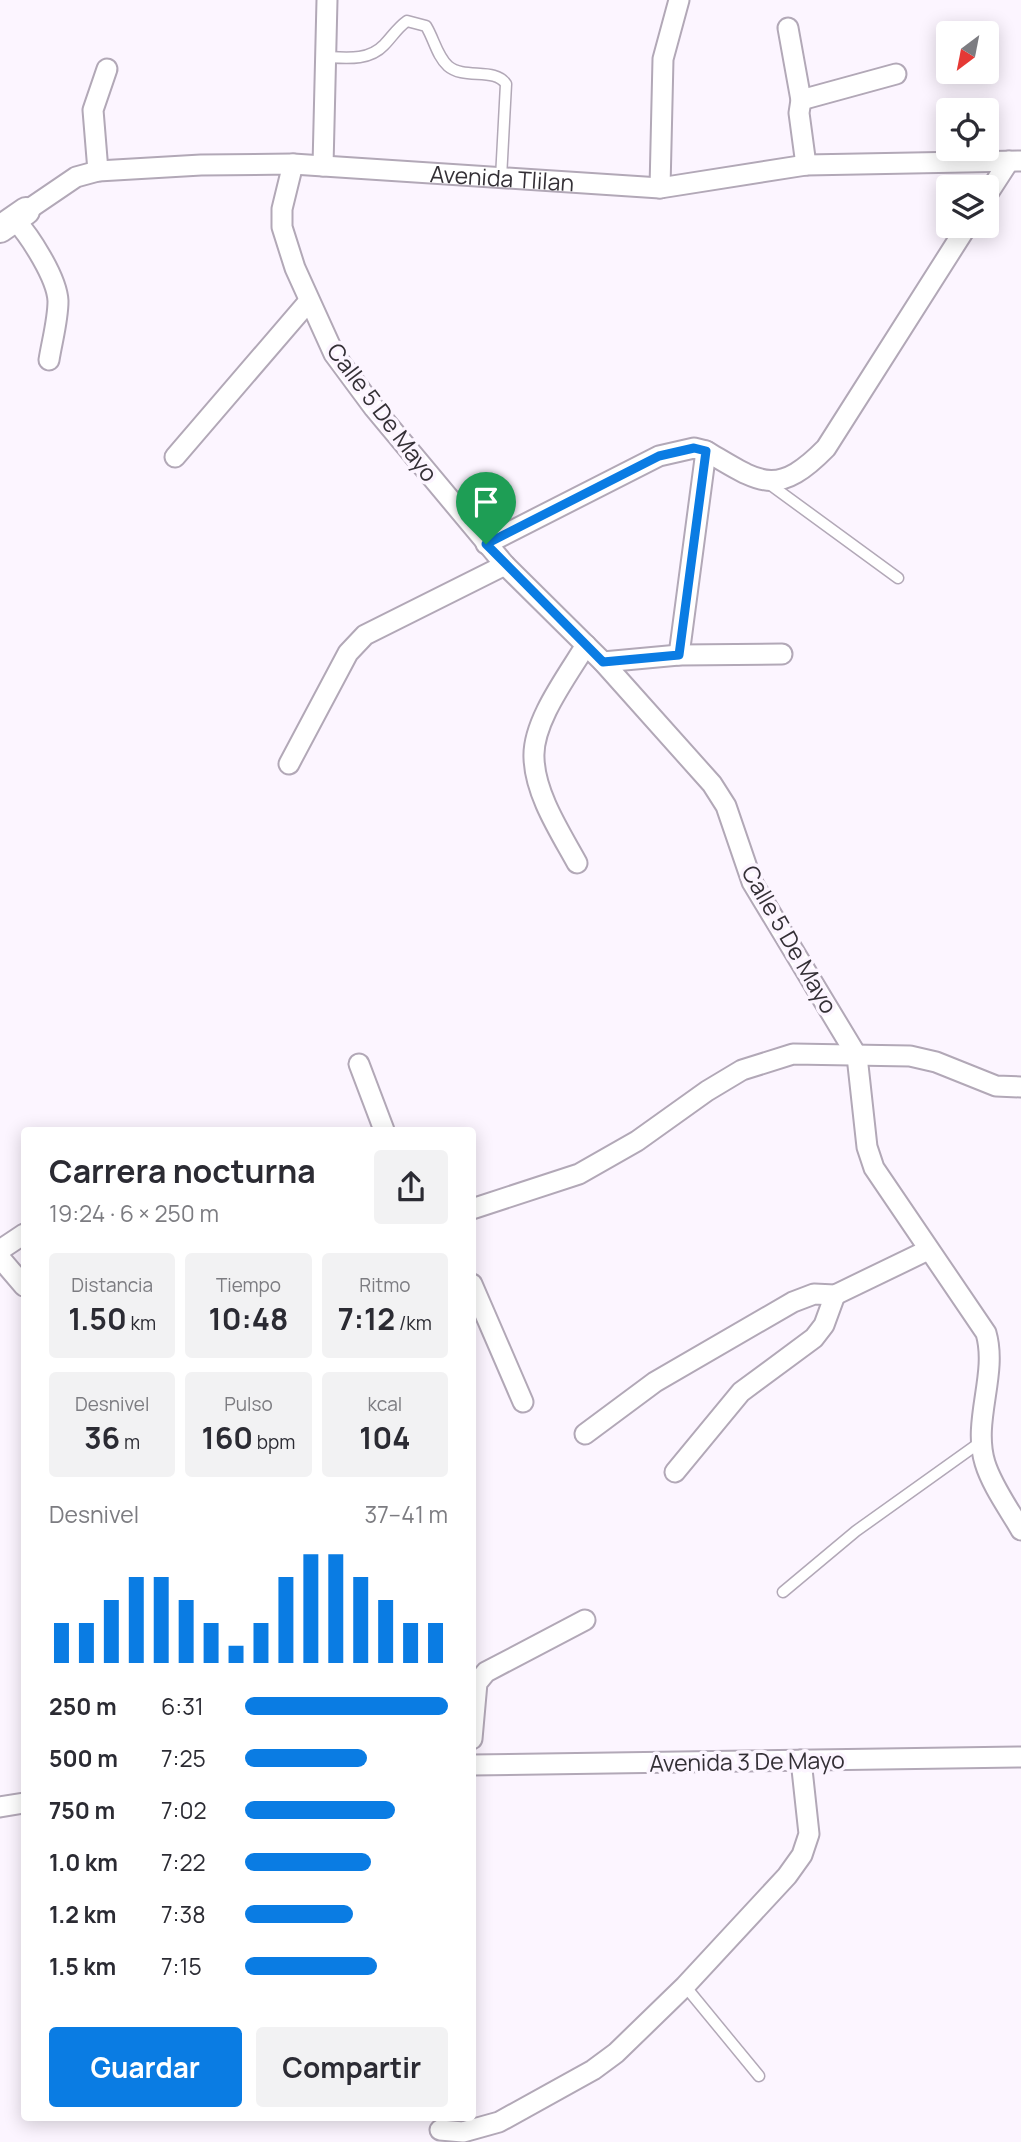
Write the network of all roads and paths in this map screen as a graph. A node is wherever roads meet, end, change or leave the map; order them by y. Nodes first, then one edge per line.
1 (327, 0) edge
2 (679, 0) edge
3 (788, 28) dead end
4 (326, 57) junction
5 (107, 69) dead end
6 (896, 74) dead end
7 (801, 100) junction
8 (1015, 161) edge
9 (293, 164) junction
10 (806, 165) junction
11 (323, 166) junction
12 (98, 171) junction
13 (501, 178) junction
14 (999, 180) edge
15 (660, 188) junction
16 (10, 215) edge
17 (959, 238) edge
18 (309, 301) junction
19 (50, 360) dead end
20 (706, 451) junction
21 (175, 457) dead end
22 (766, 482) junction
23 (486, 544) junction
24 (505, 565) junction
25 (898, 578) dead end
26 (586, 645) junction
27 (782, 654) dead end
28 (679, 655) junction
29 (603, 662) junction
30 (289, 764) dead end
31 (577, 863) dead end
32 (857, 1056) junction
33 (359, 1065) dead end
34 (996, 1086) junction
35 (1021, 1087) edge
36 (1021, 1097) edge
37 (383, 1127) edge
38 (476, 1208) edge
39 (21, 1236) edge
40 (0, 1250) edge
41 (928, 1251) junction
42 (0, 1258) edge
43 (21, 1282) edge
44 (476, 1293) edge
45 (835, 1295) junction
46 (523, 1402) dead end
47 (585, 1434) dead end
48 (982, 1441) junction
49 (675, 1472) dead end
50 (1021, 1530) edge
51 (783, 1592) dead end
52 (585, 1620) dead end
53 (476, 1694) edge
54 (1021, 1757) edge
55 (801, 1760) junction
56 (476, 1765) edge
57 (21, 1803) edge
58 (0, 1807) edge
59 (685, 1986) junction
60 (759, 2076) dead end
61 (438, 2130) edge

1 - 4 street
2 - 15 street
3 - 7 street
4 - 11 street
4 - 13 lane
5 - 12 street
6 - 7 street
7 - 10 street
8 - 10 street, Avenida Tlilan
8 - 14 street
9 - 11 street, Avenida Tlilan
9 - 12 street, Avenida Tlilan
9 - 18 street, Calle 5 De Mayo
10 - 15 street, Avenida Tlilan
11 - 13 street, Avenida Tlilan
12 - 16 street, Avenida Tlilan
13 - 15 street, Avenida Tlilan
16 - 19 street
17 - 22 street
18 - 21 street
18 - 23 street, Calle 5 De Mayo
20 - 22 street
20 - 23 street
20 - 28 street
22 - 25 lane
23 - 24 street, Calle 5 De Mayo
24 - 26 street, Calle 5 De Mayo
24 - 30 street
26 - 29 street, Calle 5 De Mayo
26 - 31 street
27 - 28 street
28 - 29 street
29 - 32 street, Calle 5 De Mayo
32 - 34 street
32 - 38 street
32 - 41 street, Calle 5 De Mayo
33 - 37 street
34 - 35 street
34 - 36 lane
39 - 40 street
41 - 45 street
41 - 48 street, Calle 5 De Mayo
42 - 43 street
44 - 46 street
45 - 47 street
45 - 49 street
48 - 50 street, Calle 5 De Mayo
48 - 51 lane
52 - 53 street
54 - 55 street, Avenida 3 De Mayo
55 - 56 street, Avenida 3 De Mayo
55 - 59 street
57 - 58 street
59 - 60 lane
59 - 61 street

